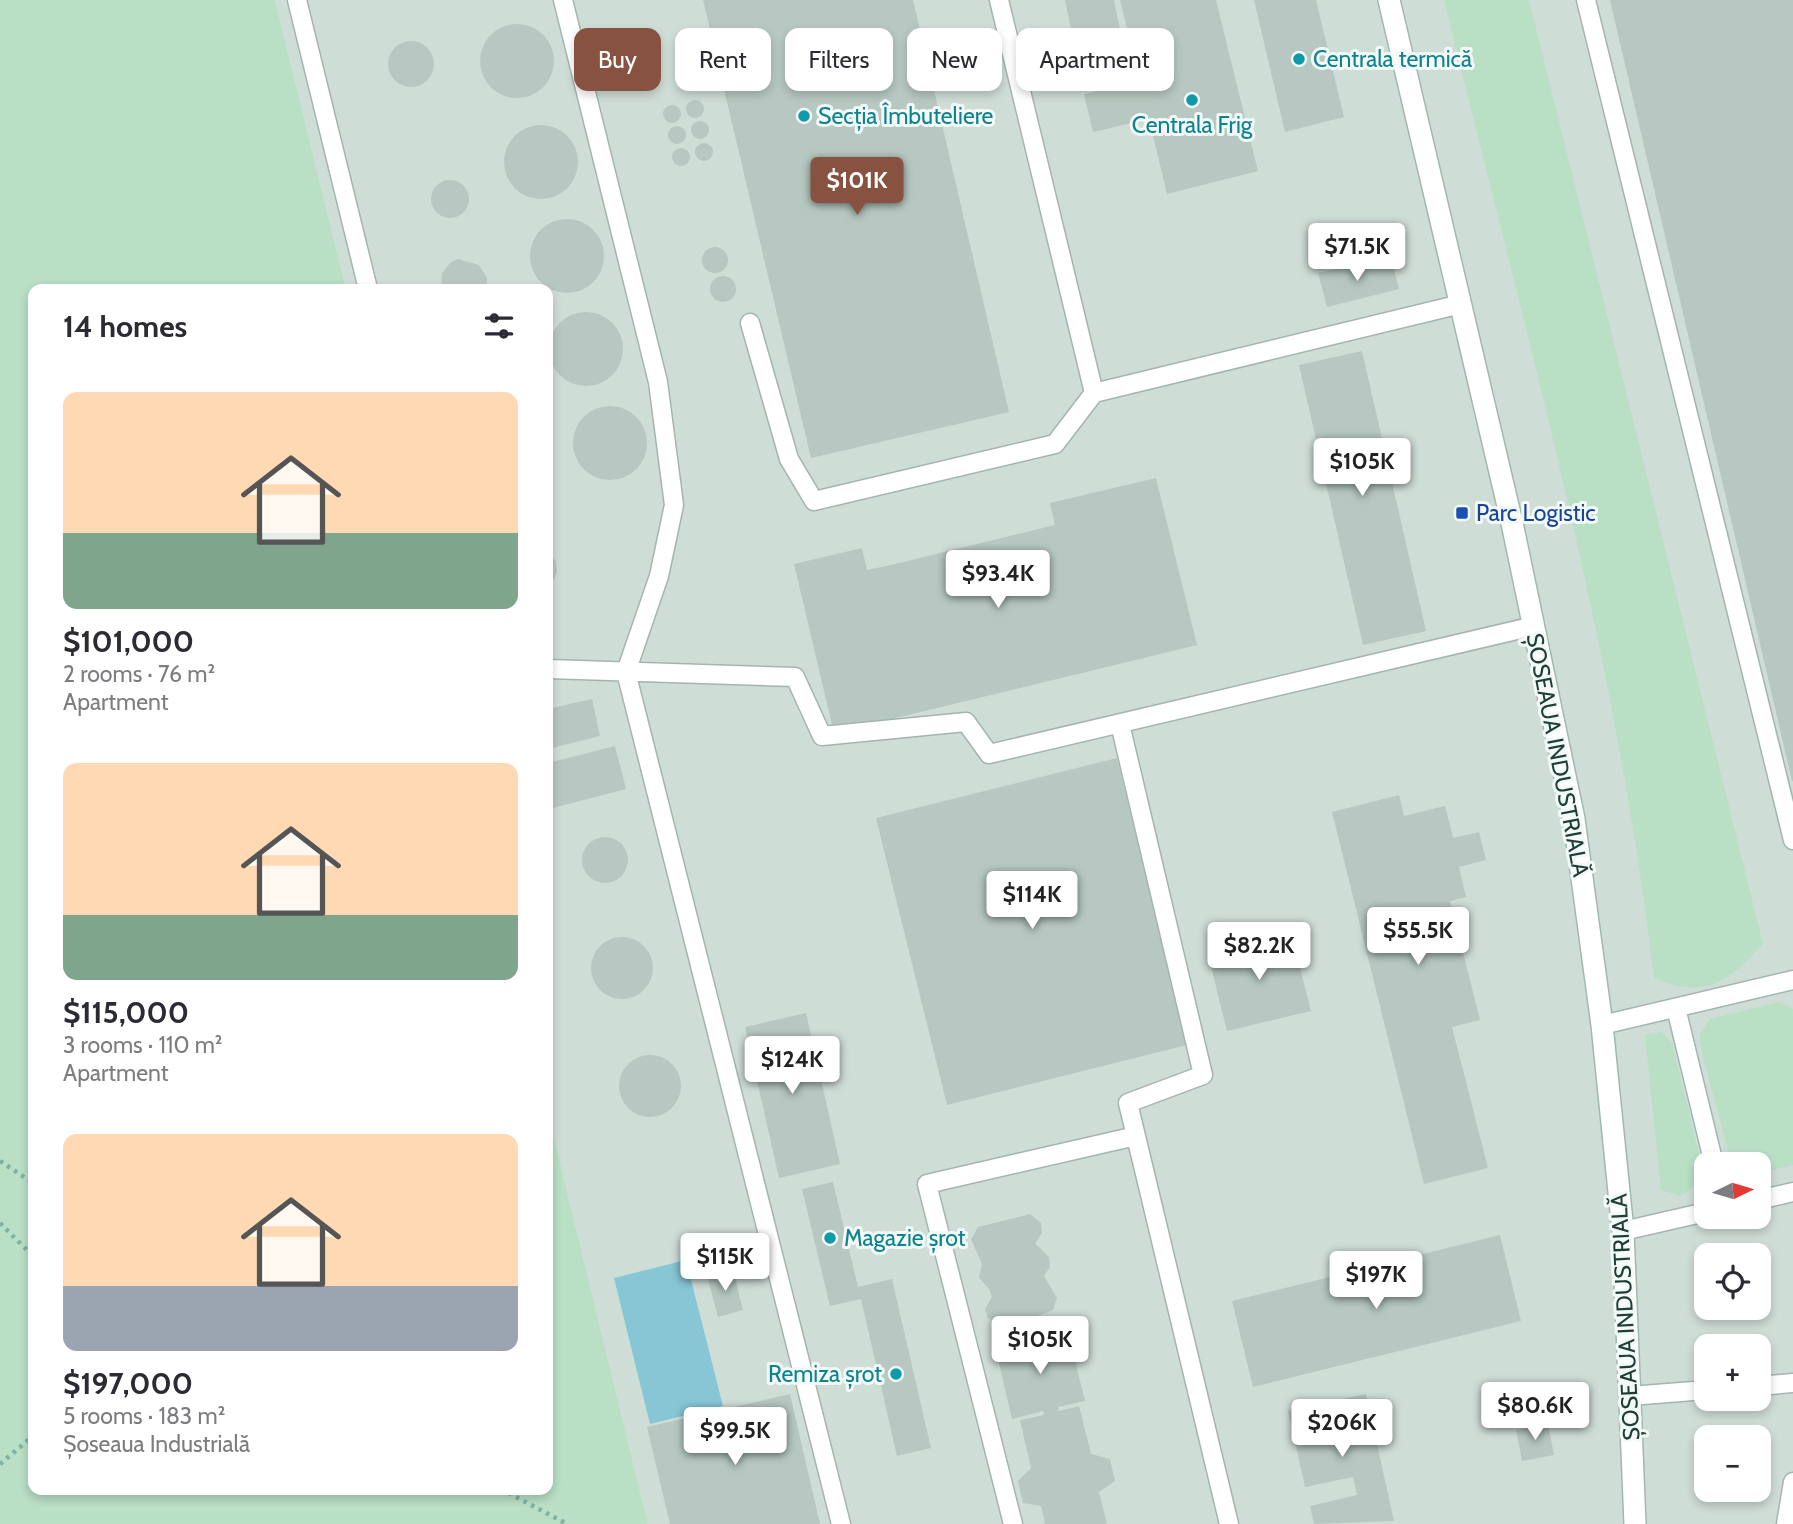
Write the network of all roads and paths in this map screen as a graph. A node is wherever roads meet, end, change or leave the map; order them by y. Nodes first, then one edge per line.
1 (297, 0) edge
2 (563, 0) edge
3 (999, 0) edge
4 (1389, 0) edge
5 (1586, 0) edge
6 (367, 284) edge
7 (1461, 304) junction
8 (750, 323) dead end
9 (1094, 393) junction
10 (1534, 626) junction
11 (553, 670) edge
12 (626, 672) junction
13 (1121, 724) junction
14 (1793, 840) edge
15 (1793, 980) edge
16 (1676, 1007) junction
17 (1602, 1025) junction
18 (1136, 1136) junction
19 (1711, 1152) edge
20 (0, 1161) edge
21 (28, 1180) edge
22 (1793, 1192) edge
23 (1771, 1197) edge
24 (1694, 1215) edge
25 (0, 1223) edge
26 (1623, 1231) junction
27 (28, 1251) edge
28 (1793, 1383) edge
29 (1771, 1385) edge
30 (1694, 1391) edge
31 (1630, 1396) junction
32 (28, 1440) edge
33 (0, 1464) edge
34 (1793, 1482) edge
35 (511, 1495) edge
36 (567, 1524) edge
37 (841, 1524) edge
38 (1013, 1524) edge
39 (1229, 1524) edge
40 (1635, 1524) edge
41 (1786, 1524) edge

1 - 6 lane
2 - 12 lane
3 - 9 lane
4 - 7 street, ȘOSEAUA INDUSTRIALĂ
5 - 14 lane
7 - 9 lane
7 - 10 street, ȘOSEAUA INDUSTRIALĂ
8 - 9 lane
10 - 13 lane
10 - 17 street, ȘOSEAUA INDUSTRIALĂ
11 - 12 lane
12 - 13 lane
12 - 37 lane
13 - 18 lane
15 - 16 lane
16 - 17 lane
16 - 19 lane
17 - 26 street, ȘOSEAUA INDUSTRIALĂ
18 - 38 lane
18 - 39 lane
20 - 21 path
22 - 23 lane
24 - 26 lane
25 - 27 path
26 - 31 street, ȘOSEAUA INDUSTRIALĂ
28 - 29 lane
30 - 31 lane
31 - 40 street, ȘOSEAUA INDUSTRIALĂ
32 - 33 path
34 - 41 lane
35 - 36 path

